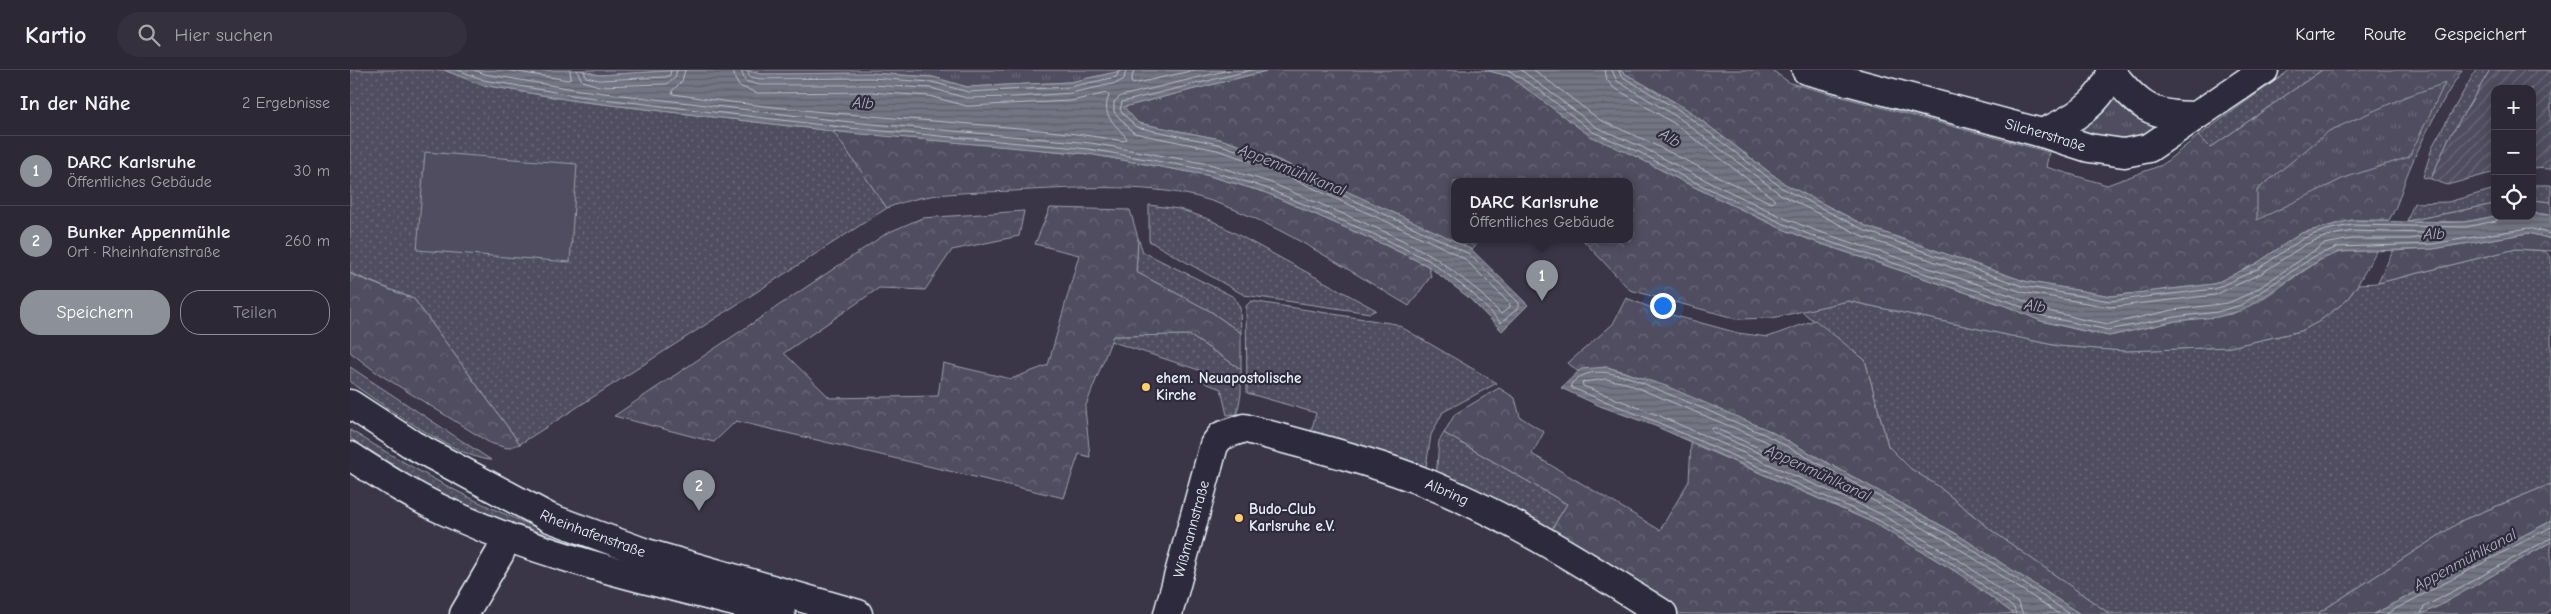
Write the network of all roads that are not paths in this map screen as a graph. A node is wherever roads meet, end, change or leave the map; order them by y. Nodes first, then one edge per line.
1 (1806, 70) edge
2 (2264, 70) edge
3 (2111, 71) edge
4 (2195, 116) junction
5 (2042, 133) junction
6 (350, 404) edge
7 (1214, 445) joint
8 (350, 456) edge
9 (505, 536) junction
10 (763, 612) edge
11 (464, 614) edge
12 (858, 614) edge
13 (1168, 614) edge
14 (1663, 614) edge

1 - 5 street, Silcherstraße
2 - 4 street, Silcherstraße
3 - 4 street
3 - 5 street
4 - 5 street, Silcherstraße
6 - 12 street, Rheinhafenstraße
7 - 13 street, Wißmannstraße
7 - 14 street, Albring
8 - 9 street, Rheinhafenstraße
9 - 10 street, Rheinhafenstraße
9 - 11 street

